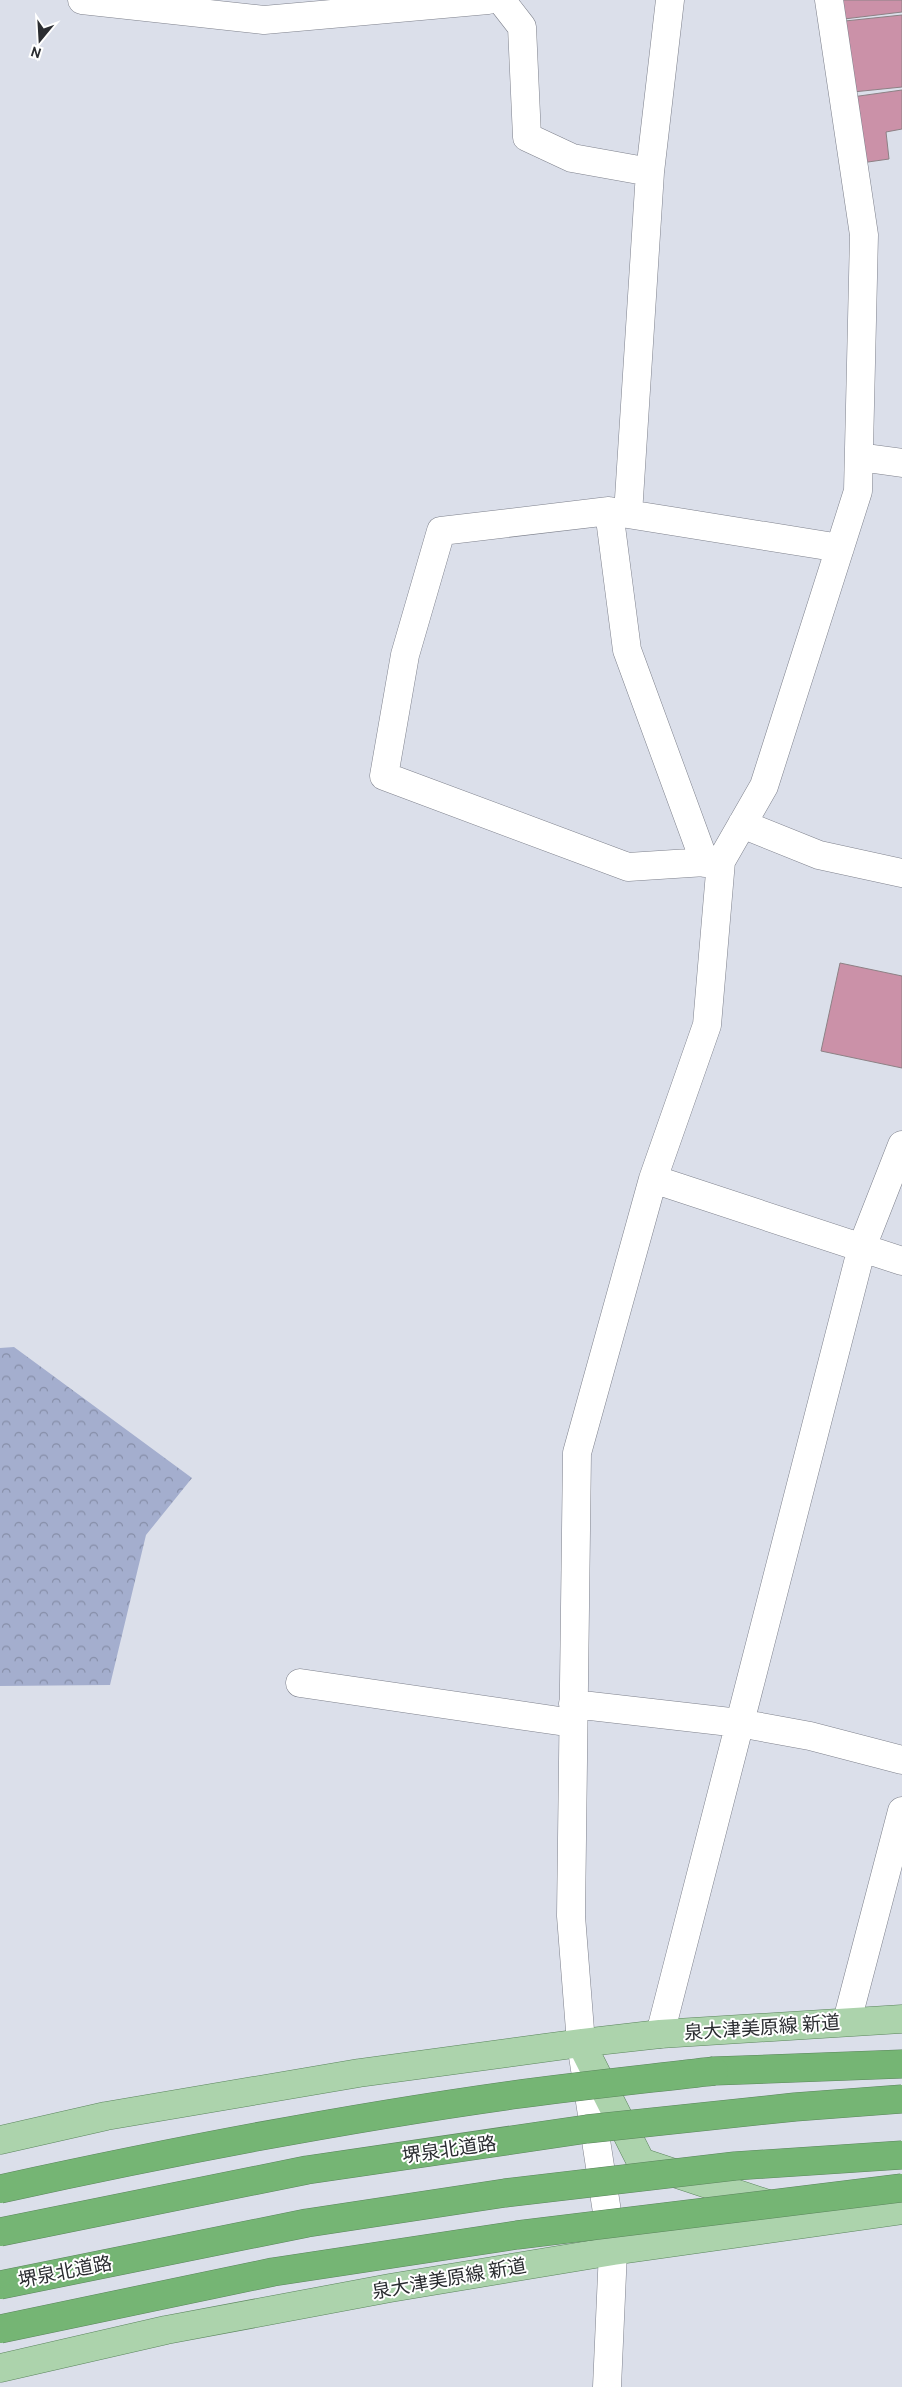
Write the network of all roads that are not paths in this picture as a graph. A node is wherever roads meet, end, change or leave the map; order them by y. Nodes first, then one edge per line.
1 (82, 0) edge
2 (488, 0) edge
3 (501, 0) edge
4 (670, 0) edge
5 (829, 0) edge
6 (650, 172) junction
7 (859, 457) junction
8 (902, 463) edge
9 (618, 513) junction
10 (840, 548) junction
11 (742, 824) junction
12 (713, 862) junction
13 (902, 873) edge
14 (902, 1145) edge
15 (653, 1179) junction
16 (862, 1247) junction
17 (902, 1261) edge
18 (300, 1683) dead end
19 (573, 1714) junction
20 (739, 1723) junction
21 (902, 1760) edge
22 (902, 1811) edge
23 (902, 2019) edge
24 (847, 2021) junction
25 (660, 2034) junction
26 (580, 2043) junction
27 (902, 2064) edge
28 (902, 2099) edge
29 (0, 2140) edge
30 (902, 2155) edge
31 (902, 2188) edge
32 (0, 2189) edge
33 (902, 2210) edge
34 (816, 2220) junction
35 (0, 2232) edge
36 (613, 2251) junction
37 (0, 2285) edge
38 (0, 2329) edge
39 (0, 2368) edge
40 (607, 2387) edge

1 - 2 street
3 - 6 street
4 - 6 street
5 - 7 street
6 - 9 street
7 - 8 street
7 - 10 street
9 - 10 street
9 - 12 street
9 - 12 street
10 - 11 street
11 - 12 street
11 - 13 street
12 - 15 street
14 - 16 street
15 - 16 street
15 - 19 street
16 - 17 street
16 - 20 street
18 - 19 street
19 - 20 street
19 - 26 street
20 - 21 street
20 - 25 street
22 - 24 street
23 - 24 main road, 泉大津美原線 新道
24 - 25 main road, 泉大津美原線 新道
25 - 26 main road, 泉大津美原線 新道
26 - 29 main road, 泉大津美原線 新道
26 - 34 main road
26 - 36 street
27 - 32 highway, bridge
28 - 35 highway, 堺泉北道路, bridge
30 - 37 highway, 堺泉北道路, bridge
31 - 38 highway, bridge
33 - 34 main road, 泉大津美原線 新道
34 - 36 main road, 泉大津美原線 新道
36 - 39 main road, 泉大津美原線 新道
36 - 40 street

